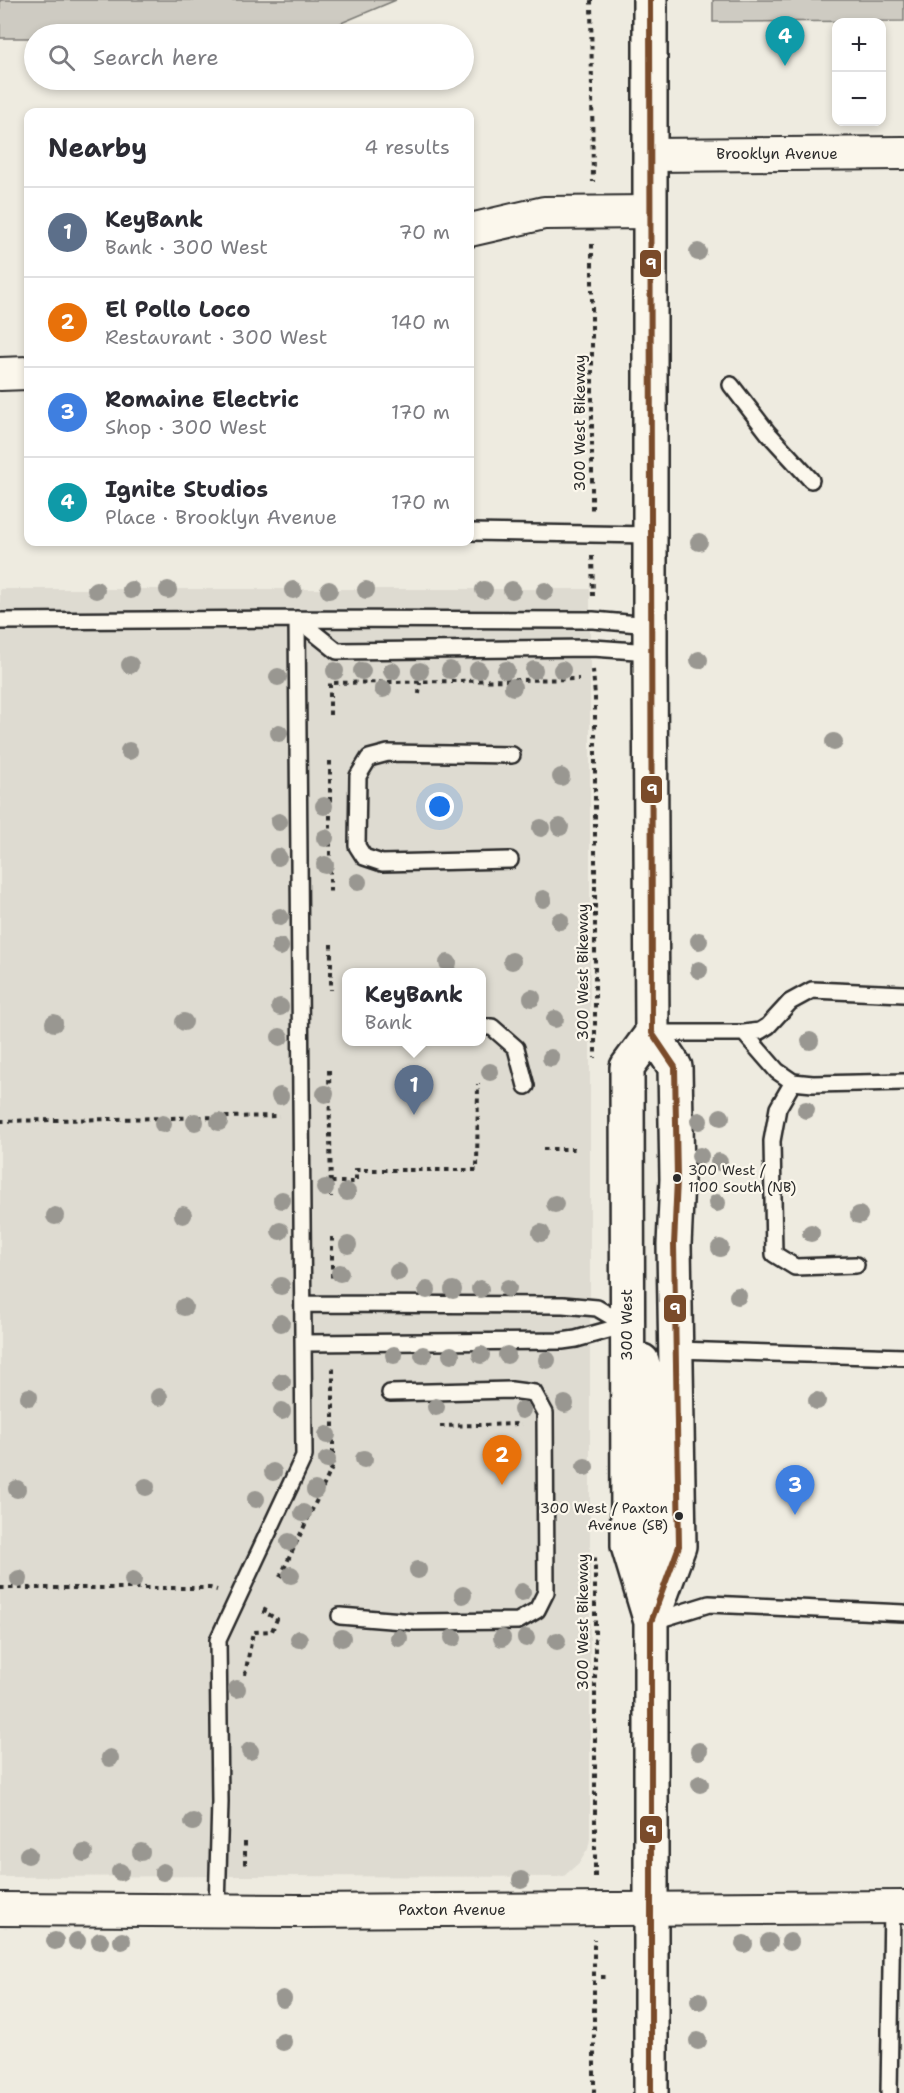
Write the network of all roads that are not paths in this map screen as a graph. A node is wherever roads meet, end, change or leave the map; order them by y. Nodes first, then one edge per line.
1 (650, 0) edge
2 (904, 153) edge
3 (650, 155) junction
4 (650, 212) junction
5 (474, 230) edge
6 (24, 373) edge
7 (0, 374) edge
8 (731, 385) dead end
9 (811, 480) dead end
10 (474, 532) edge
11 (650, 535) junction
12 (297, 619) junction
13 (0, 621) edge
14 (650, 639) junction
15 (512, 754) dead end
16 (510, 860) dead end
17 (904, 994) edge
18 (486, 1027) edge
19 (652, 1033) junction
20 (744, 1034) junction
21 (793, 1082) junction
22 (904, 1082) edge
23 (526, 1086) dead end
24 (677, 1179) junction
25 (856, 1265) dead end
26 (303, 1304) junction
27 (626, 1325) junction
28 (303, 1343) junction
29 (677, 1350) junction
30 (904, 1357) edge
31 (390, 1393) dead end
32 (904, 1613) edge
33 (340, 1616) dead end
34 (651, 1622) junction
35 (898, 1906) edge
36 (652, 1908) junction
37 (0, 1909) edge
38 (217, 1909) junction
39 (651, 2093) edge
40 (889, 2093) edge

1 - 3 main road
2 - 3 street, Brooklyn Avenue
3 - 4 main road
4 - 5 street
4 - 11 main road
6 - 7 street
8 - 9 lane
10 - 11 lane
11 - 14 main road
12 - 13 lane
12 - 14 lane
12 - 14 lane
12 - 26 lane
14 - 19 main road
15 - 16 lane
17 - 20 lane
18 - 23 lane
19 - 20 lane
19 - 24 main road
19 - 27 main road, 300 West
20 - 21 lane
21 - 22 lane
21 - 25 lane
24 - 27 main road
24 - 29 main road
26 - 27 lane
26 - 28 lane
27 - 28 lane
27 - 34 main road
28 - 38 lane
29 - 30 lane
29 - 34 main road
31 - 33 lane
32 - 34 lane
34 - 36 main road
35 - 36 street, Paxton Avenue
35 - 40 lane
36 - 38 street, Paxton Avenue
36 - 39 main road
37 - 38 street, Paxton Avenue

